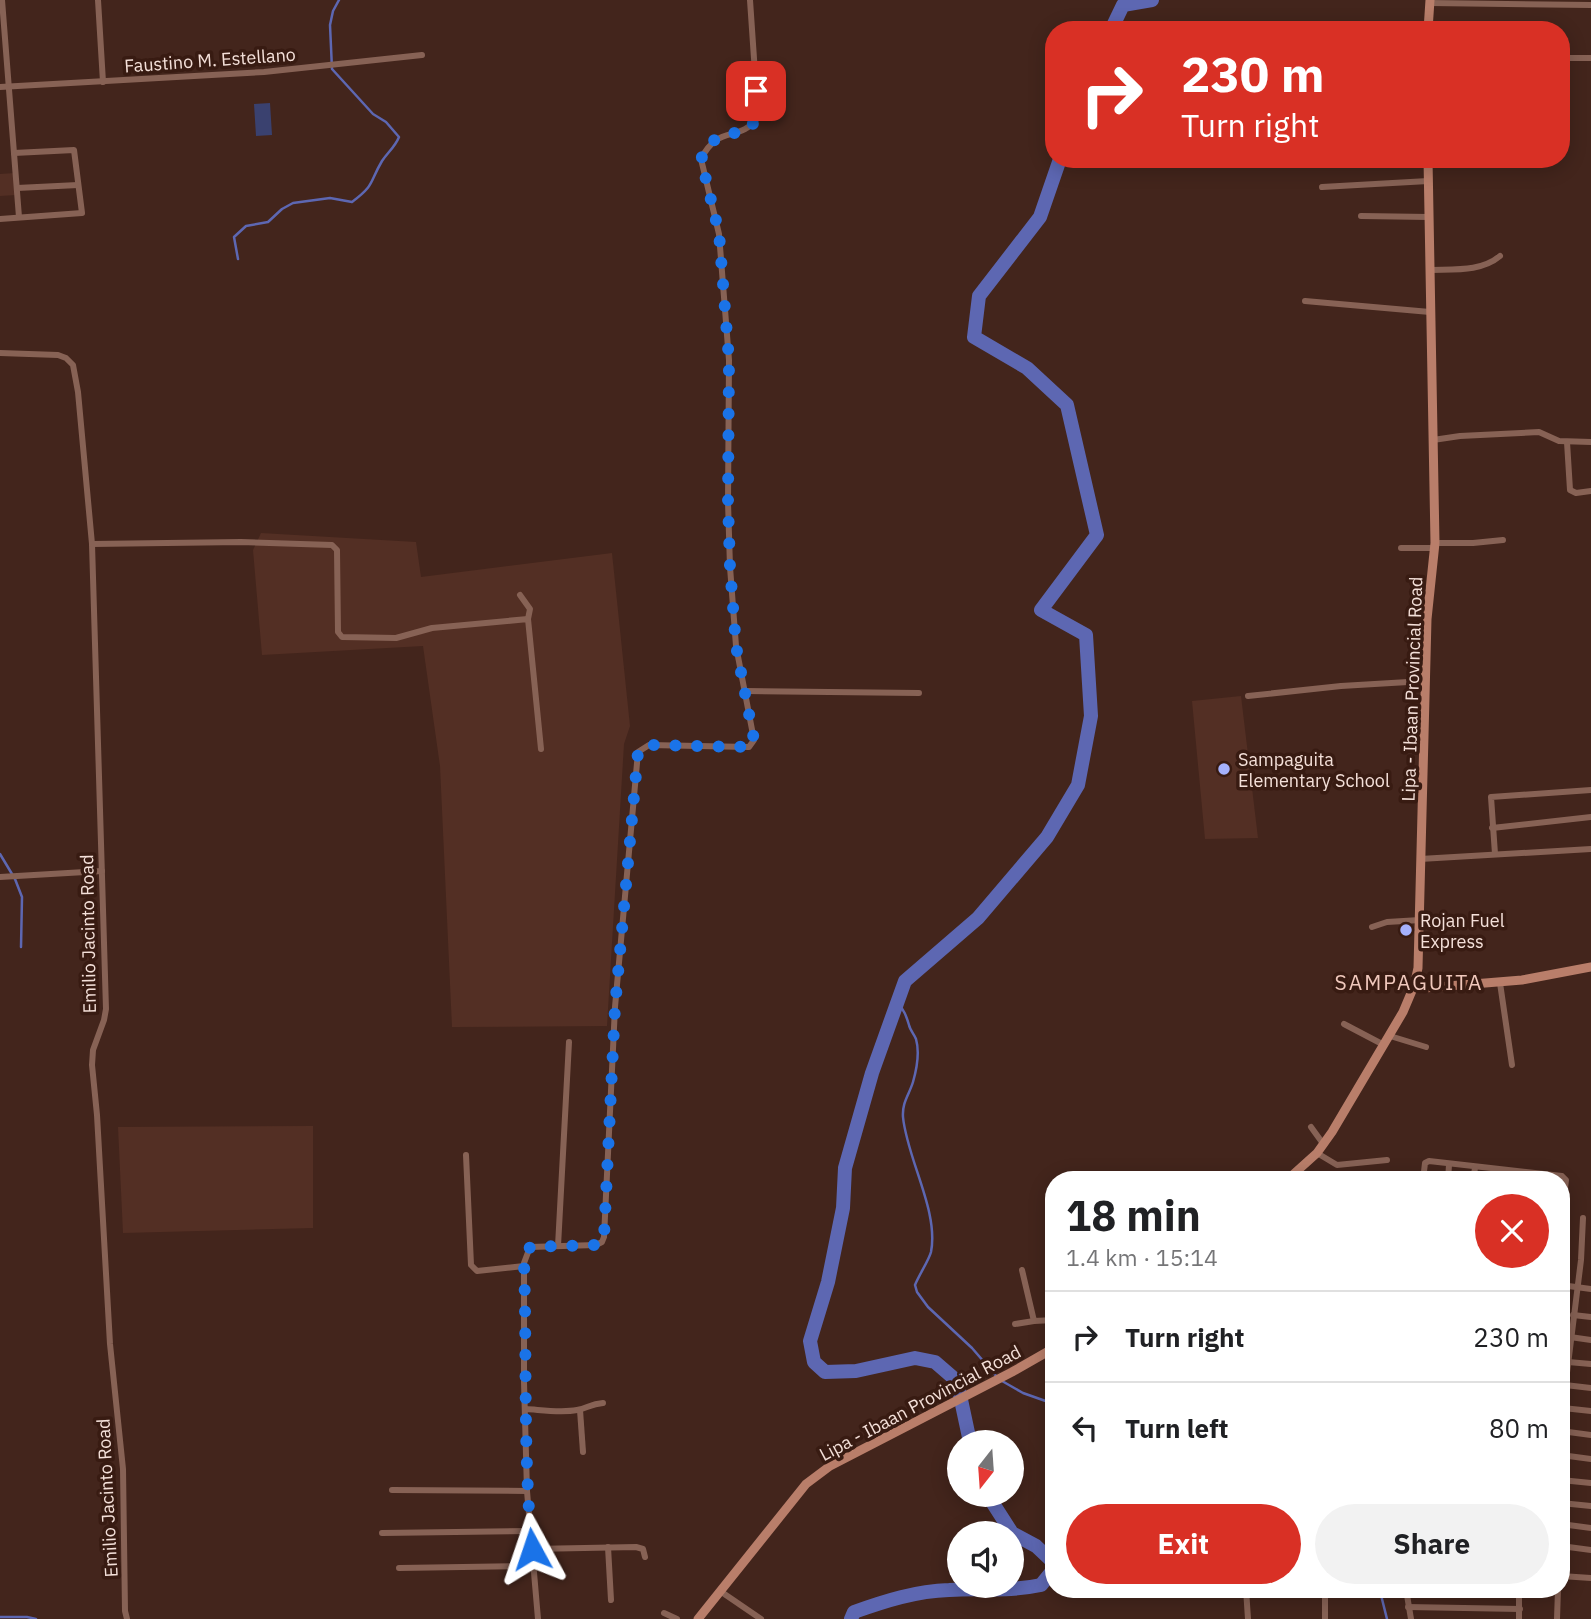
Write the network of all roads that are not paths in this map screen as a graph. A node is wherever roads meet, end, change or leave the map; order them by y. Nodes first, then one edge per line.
1 (2, 0) edge
2 (98, 0) edge
3 (750, 0) edge
4 (1430, 2) edge
5 (1549, 2) edge
6 (1591, 5) edge
7 (1429, 21) edge
8 (422, 55) dead end
9 (1570, 58) edge
10 (1591, 58) edge
11 (103, 82) junction
12 (0, 87) edge
13 (10, 87) junction
14 (14, 153) junction
15 (1428, 168) edge
16 (1428, 181) junction
17 (78, 185) junction
18 (1322, 187) dead end
19 (17, 188) junction
20 (1362, 216) dead end
21 (19, 217) junction
22 (1429, 217) junction
23 (0, 219) edge
24 (1500, 256) dead end
25 (1429, 270) junction
26 (1305, 301) dead end
27 (1430, 312) junction
28 (0, 352) edge
29 (1433, 440) junction
30 (1567, 442) junction
31 (1591, 442) edge
32 (1591, 491) edge
33 (1503, 540) dead end
34 (92, 544) junction
35 (1435, 546) junction
36 (1401, 548) dead end
37 (520, 595) dead end
38 (528, 619) junction
39 (1425, 681) junction
40 (745, 691) junction
41 (919, 693) dead end
42 (1248, 696) dead end
43 (541, 749) dead end
44 (1591, 790) edge
45 (1591, 817) edge
46 (1492, 828) junction
47 (1591, 849) edge
48 (1495, 854) junction
49 (1420, 859) junction
50 (102, 871) junction
51 (0, 877) edge
52 (1420, 920) junction
53 (1371, 927) dead end
54 (1591, 967) edge
55 (1500, 983) junction
56 (1414, 986) junction
57 (1344, 1024) dead end
58 (1387, 1040) junction
59 (569, 1042) dead end
60 (1426, 1047) dead end
61 (1512, 1065) dead end
62 (1311, 1127) dead end
63 (1324, 1144) junction
64 (1317, 1153) junction
65 (466, 1155) dead end
66 (1387, 1160) dead end
67 (1449, 1165) junction
68 (1475, 1168) junction
69 (1299, 1170) edge
70 (1496, 1170) joint
71 (1424, 1171) edge
72 (1448, 1171) edge
73 (1474, 1171) edge
74 (1500, 1171) edge
75 (1583, 1218) dead end
76 (1582, 1238) junction
77 (1591, 1239) edge
78 (558, 1246) junction
79 (1580, 1260) junction
80 (1591, 1262) edge
81 (524, 1266) junction
82 (1022, 1270) dead end
83 (1570, 1286) edge
84 (1577, 1287) junction
85 (1591, 1289) edge
86 (1573, 1315) junction
87 (1591, 1317) edge
88 (1045, 1320) edge
89 (1034, 1321) junction
90 (1015, 1324) dead end
91 (1570, 1337) joint
92 (1591, 1340) edge
93 (1045, 1353) edge
94 (1570, 1362) edge
95 (1591, 1364) edge
96 (1570, 1386) edge
97 (1591, 1388) edge
98 (603, 1403) dead end
99 (526, 1409) junction
100 (1570, 1409) edge
101 (580, 1410) junction
102 (1591, 1411) edge
103 (1570, 1432) edge
104 (1591, 1435) edge
105 (583, 1452) dead end
106 (1570, 1456) edge
107 (1591, 1459) edge
108 (1570, 1481) edge
109 (1591, 1483) edge
110 (392, 1490) dead end
111 (527, 1491) junction
112 (1570, 1504) edge
113 (1591, 1506) edge
114 (1570, 1525) edge
115 (1591, 1528) edge
116 (530, 1531) junction
117 (382, 1533) dead end
118 (608, 1547) junction
119 (1570, 1547) edge
120 (532, 1549) junction
121 (1591, 1550) edge
122 (645, 1558) dead end
123 (533, 1566) junction
124 (398, 1568) dead end
125 (1570, 1577) edge
126 (1591, 1578) edge
127 (720, 1591) junction
128 (1247, 1598) edge
129 (1325, 1598) edge
130 (1407, 1598) edge
131 (1519, 1598) edge
132 (1558, 1598) edge
133 (611, 1600) dead end
134 (1408, 1607) junction
135 (1520, 1609) junction
136 (664, 1612) dead end
137 (128, 1619) edge
138 (538, 1619) edge
139 (677, 1619) edge
140 (698, 1619) edge
141 (761, 1619) edge
142 (1248, 1619) edge
143 (1325, 1619) edge
144 (1411, 1619) edge
145 (1519, 1619) edge
146 (1557, 1619) edge

1 - 13 street
2 - 11 street
3 - 40 street
4 - 5 street
4 - 7 main road
5 - 6 street
8 - 11 street, Faustino M. Estellano
9 - 10 street
11 - 13 street, Faustino M. Estellano
12 - 13 street, Faustino M. Estellano
13 - 14 street
14 - 17 street
14 - 19 street
15 - 16 main road, Lipa - Ibaan Provincial Road
16 - 18 street
16 - 22 main road, Lipa - Ibaan Provincial Road
17 - 19 street
17 - 21 street
19 - 21 street
20 - 22 street
21 - 23 street
22 - 25 main road, Lipa - Ibaan Provincial Road
24 - 25 street
25 - 27 main road, Lipa - Ibaan Provincial Road
26 - 27 street
27 - 29 main road, Lipa - Ibaan Provincial Road
28 - 34 street, Emilio Jacinto Road
29 - 30 street
29 - 35 main road, Lipa - Ibaan Provincial Road
30 - 31 street
30 - 32 street
33 - 35 street
34 - 38 street
34 - 50 street, Emilio Jacinto Road
35 - 36 street
35 - 39 main road, Lipa - Ibaan Provincial Road
37 - 38 street
38 - 43 street
39 - 42 street
39 - 49 main road, Lipa - Ibaan Provincial Road
40 - 41 street
40 - 78 street
44 - 46 street
45 - 46 street
46 - 48 street
47 - 48 street
48 - 49 street
49 - 52 main road, Lipa - Ibaan Provincial Road
50 - 51 street
50 - 137 street, Emilio Jacinto Road
52 - 53 street
52 - 56 main road, Lipa - Ibaan Provincial Road
54 - 55 main road
55 - 56 main road
55 - 61 street
56 - 58 main road, Lipa - Ibaan Provincial Road
57 - 58 street
58 - 60 street
58 - 63 main road, Lipa - Ibaan Provincial Road
59 - 78 street
62 - 63 street
63 - 64 main road, Lipa - Ibaan Provincial Road
64 - 66 street
64 - 69 main road, Lipa - Ibaan Provincial Road
65 - 81 street
67 - 68 street
67 - 71 street
67 - 72 street
68 - 70 street
68 - 73 street
70 - 74 street
75 - 76 street
76 - 77 street
76 - 79 street
78 - 81 street
79 - 80 street
79 - 84 street
81 - 99 street
82 - 89 street
83 - 84 street
84 - 85 street
84 - 86 street
86 - 87 street
86 - 91 street
88 - 89 street
89 - 90 street
91 - 92 street
93 - 127 main road, Lipa - Ibaan Provincial Road
94 - 95 street
96 - 97 street
98 - 101 street
99 - 101 street
99 - 111 street
100 - 102 street
101 - 105 street
103 - 104 street
106 - 107 street
108 - 109 street
110 - 111 street
111 - 116 street
112 - 113 street
114 - 115 street
116 - 117 street
116 - 120 street
118 - 120 street
118 - 122 street
118 - 133 street
119 - 121 street
120 - 123 street
123 - 124 street
123 - 138 street
125 - 126 street
127 - 140 main road, Lipa - Ibaan Provincial Road
127 - 141 street
128 - 142 street
129 - 143 street
130 - 134 street
131 - 135 street
132 - 146 street
134 - 135 street
134 - 144 street
135 - 145 street
136 - 139 street

